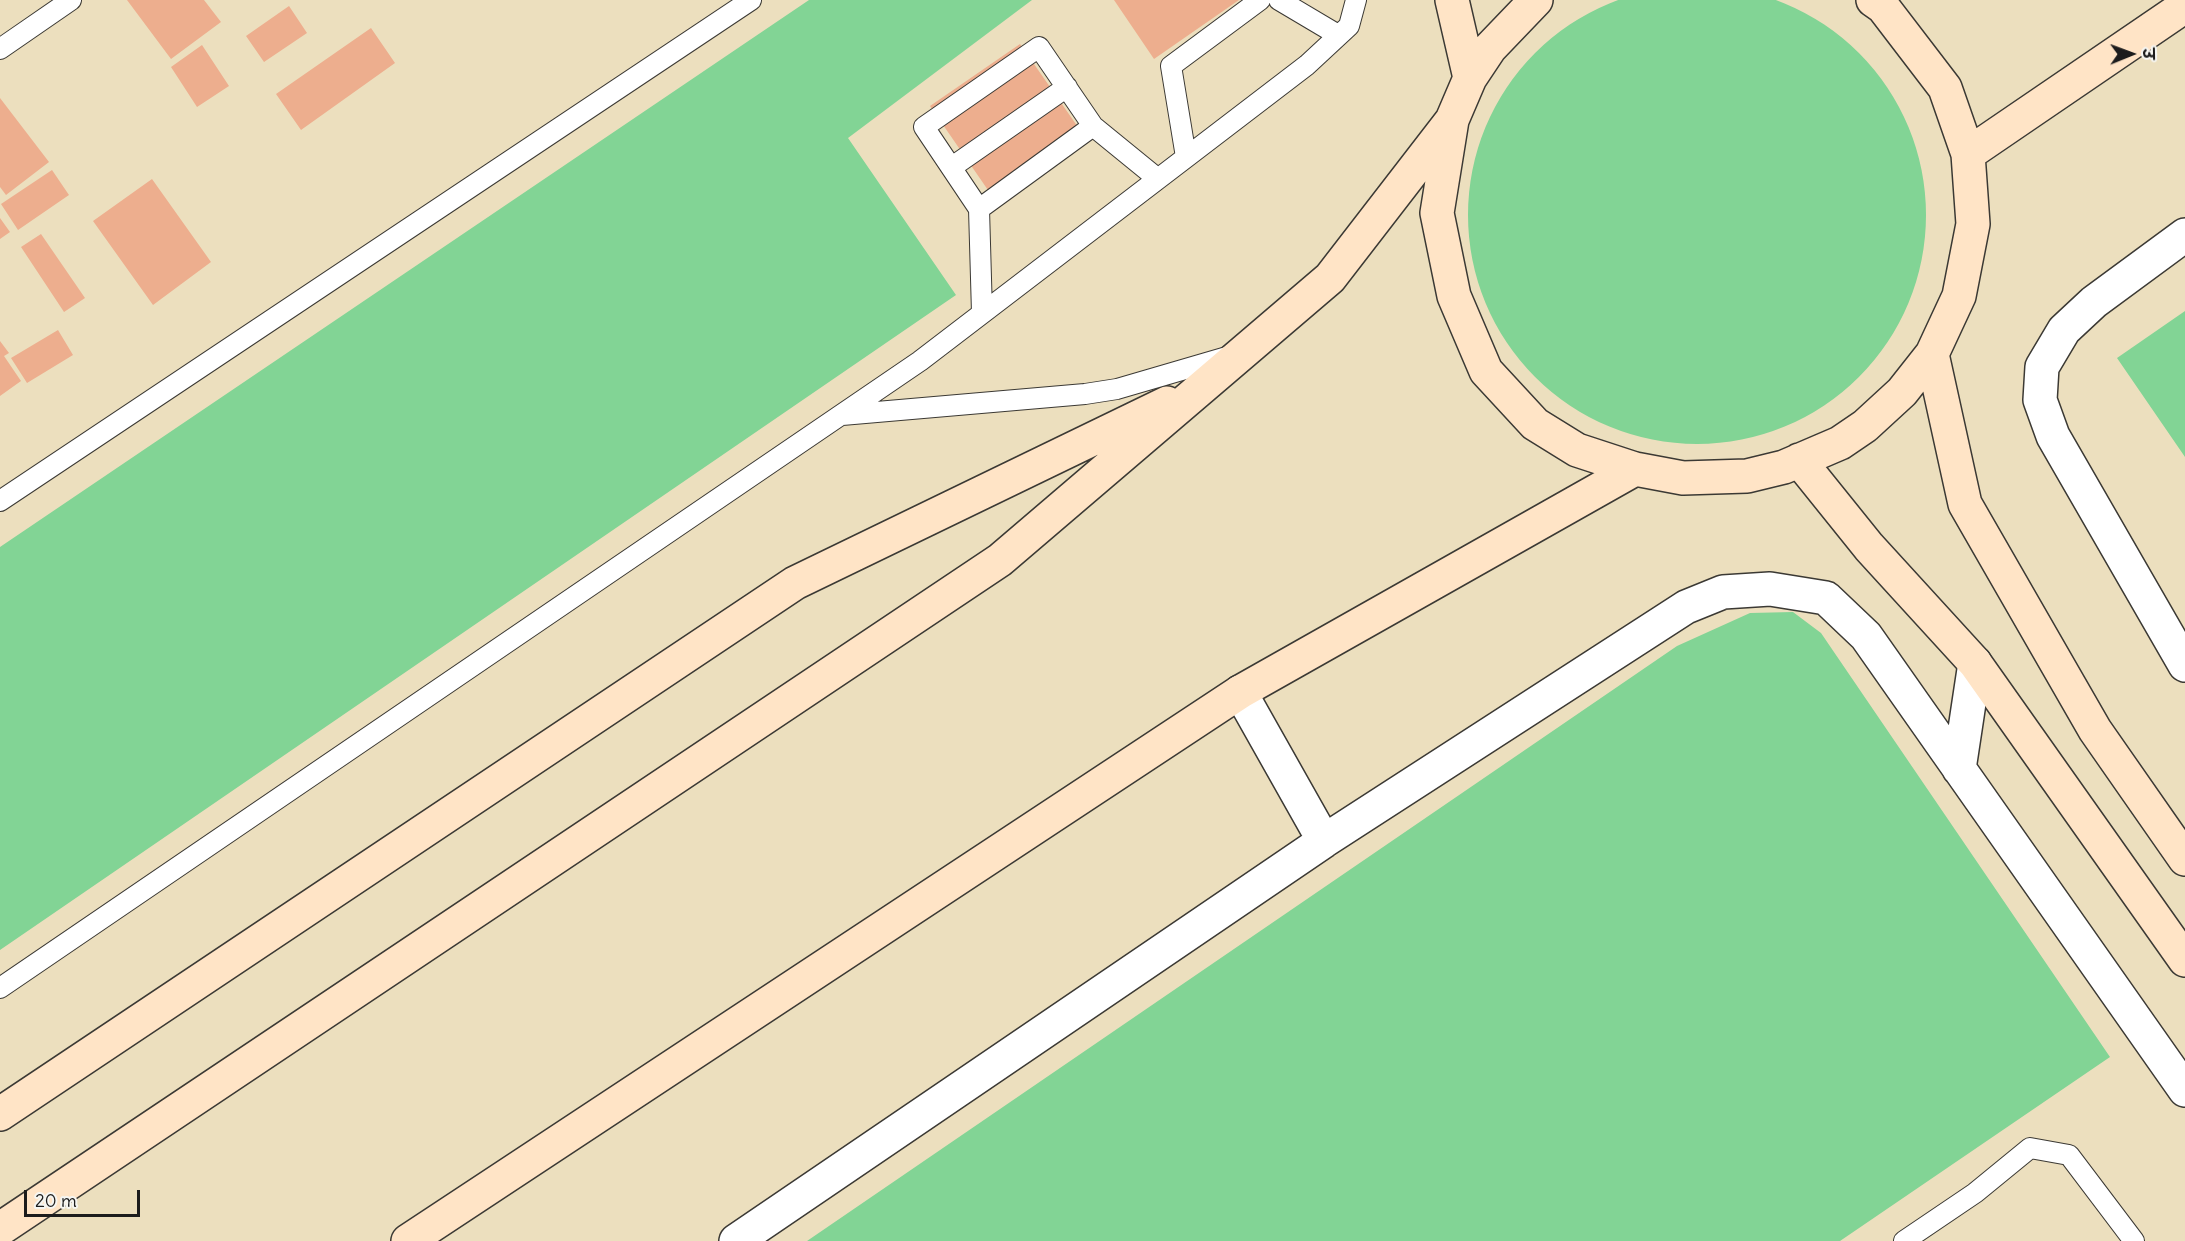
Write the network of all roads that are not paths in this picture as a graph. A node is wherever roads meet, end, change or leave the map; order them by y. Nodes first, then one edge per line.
1 (72, 0) edge
2 (751, 0) edge
3 (1260, 0) edge
4 (1279, 0) edge
5 (1356, 0) edge
6 (1452, 0) edge
7 (1536, 0) edge
8 (1873, 0) edge
9 (2185, 6) edge
10 (1338, 35) junction
11 (0, 49) edge
12 (1470, 78) junction
13 (1067, 87) junction
14 (1452, 120) junction
15 (1093, 126) junction
16 (1968, 154) junction
17 (1186, 157) junction
18 (951, 167) junction
19 (1158, 178) junction
20 (979, 209) junction
21 (2185, 235) edge
22 (982, 313) junction
23 (1245, 351) junction
24 (1932, 354) junction
25 (1208, 382) junction
26 (839, 415) junction
27 (1799, 460) junction
28 (1635, 470) junction
29 (0, 501) edge
30 (1975, 663) junction
31 (2185, 665) edge
32 (1240, 692) junction
33 (1959, 769) junction
34 (1324, 841) junction
35 (2185, 859) edge
36 (2185, 960) edge
37 (0, 988) edge
38 (2185, 1090) edge
39 (0, 1114) edge
40 (0, 1229) edge
41 (408, 1241) edge
42 (736, 1241) edge
43 (1904, 1241) edge
44 (2134, 1241) edge

1 - 11 lane
2 - 29 lane
3 - 17 lane
4 - 10 lane
5 - 10 lane
6 - 12 main road
7 - 12 main road
8 - 16 main road
9 - 16 main road
10 - 17 lane
12 - 14 main road
13 - 15 lane
13 - 18 lane
13 - 18 lane
14 - 23 main road
14 - 28 main road
15 - 19 lane
15 - 20 lane
16 - 24 main road
17 - 19 lane
18 - 20 lane
19 - 22 lane
20 - 22 lane
21 - 31 street
22 - 26 lane
23 - 25 main road
23 - 26 lane
24 - 27 main road
24 - 35 main road
25 - 39 main road
25 - 40 main road
26 - 37 lane
27 - 28 main road
27 - 30 main road
28 - 32 main road
30 - 33 street
30 - 36 main road
32 - 34 street
32 - 41 main road
33 - 34 street
33 - 38 street
34 - 42 street
43 - 44 lane

